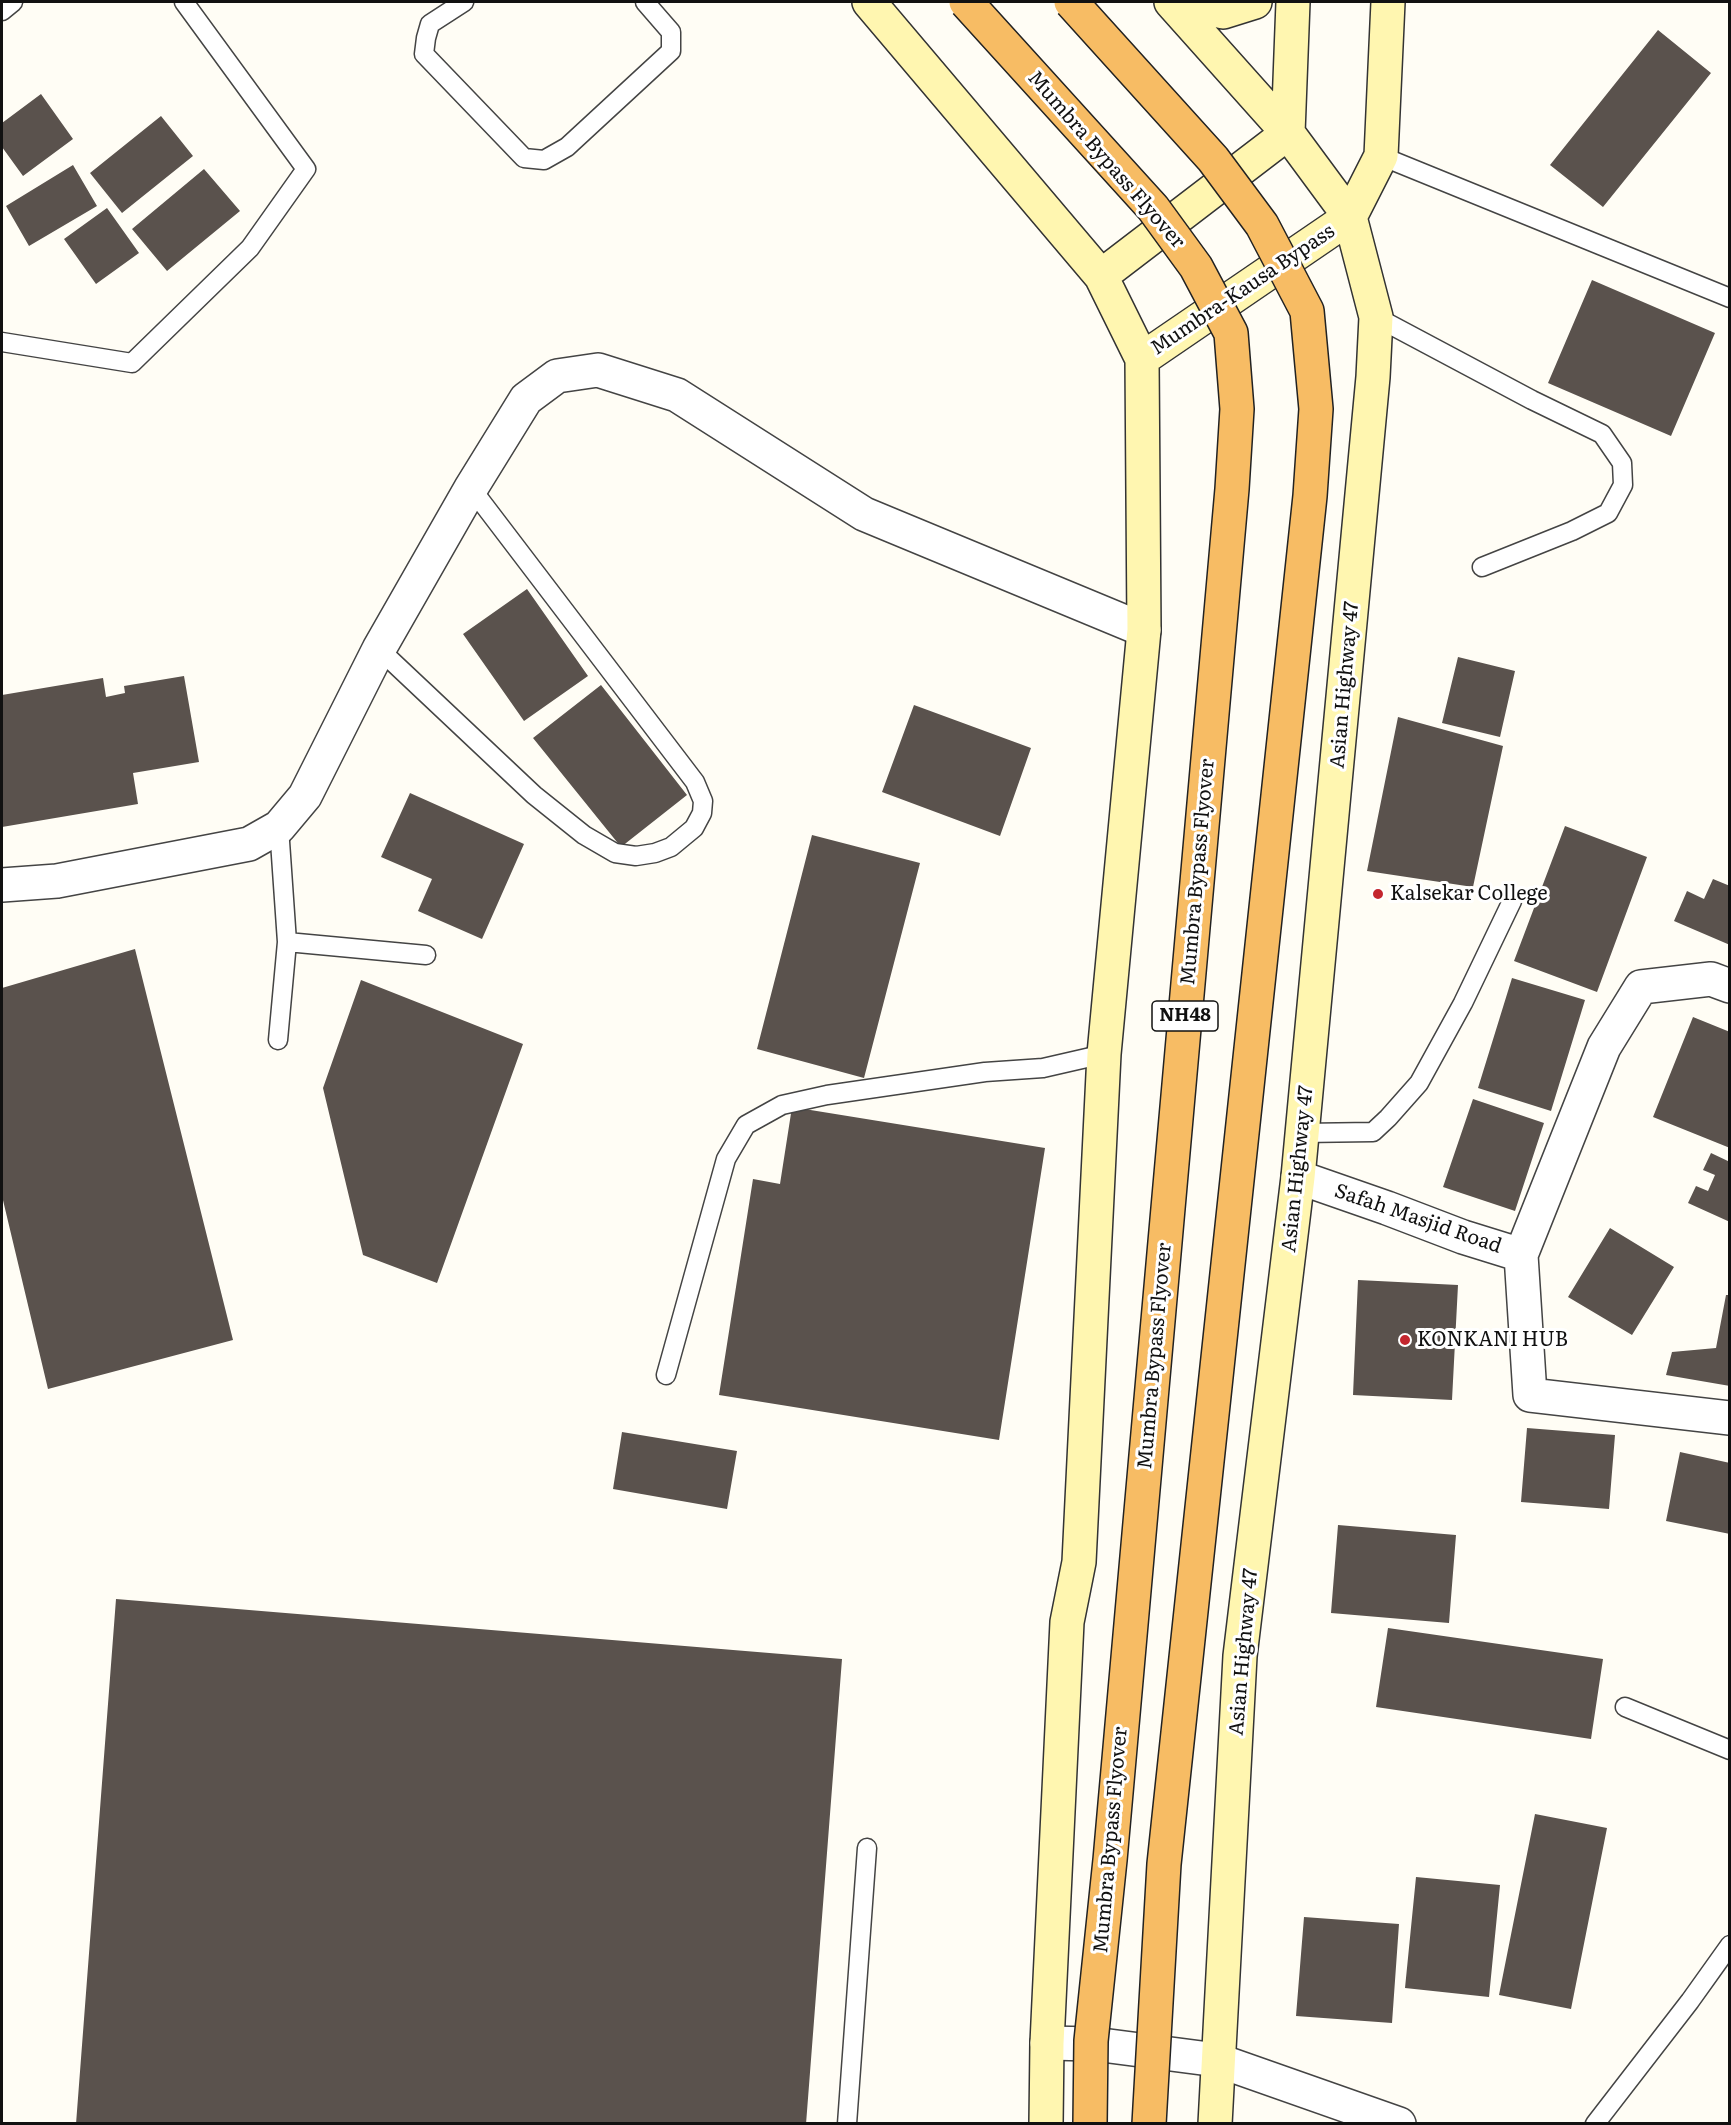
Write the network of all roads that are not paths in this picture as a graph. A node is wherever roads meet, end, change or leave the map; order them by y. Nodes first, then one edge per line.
1 (14, 2) edge
2 (184, 2) edge
3 (464, 2) edge
4 (645, 2) edge
5 (869, 2) edge
6 (966, 2) edge
7 (1071, 2) edge
8 (1172, 2) edge
9 (1178, 2) edge
10 (1255, 2) edge
11 (1293, 2) edge
12 (1388, 2) edge
13 (2, 11) edge
14 (1288, 133) junction
15 (1381, 156) junction
16 (1350, 217) junction
17 (1101, 276) junction
18 (1730, 298) edge
19 (1376, 317) junction
20 (4, 338) edge
21 (1142, 359) junction
22 (471, 488) junction
23 (1482, 567) dead end
24 (1144, 630) junction
25 (379, 649) junction
26 (279, 827) junction
27 (2, 885) edge
28 (1512, 901) dead end
29 (287, 942) junction
30 (426, 955) dead end
31 (1730, 986) edge
32 (278, 1040) dead end
33 (1104, 1054) junction
34 (1302, 1133) junction
35 (1298, 1177) junction
36 (1521, 1255) junction
37 (666, 1375) dead end
38 (1730, 1418) edge
39 (1625, 1707) dead end
40 (1730, 1750) edge
41 (867, 1848) dead end
42 (1730, 1945) edge
43 (1047, 2043) junction
44 (1217, 2060) junction
45 (847, 2124) edge
46 (1046, 2124) edge
47 (1089, 2124) edge
48 (1149, 2124) edge
49 (1215, 2124) edge
50 (1399, 2124) edge
51 (1595, 2124) edge

1 - 13 lane
2 - 20 lane
3 - 4 lane
5 - 17 main road
6 - 47 highway, Mumbra Bypass Flyover / NH48, bridge
7 - 48 highway, bridge
8 - 14 main road, Mumbra-Kausa Bypass
9 - 10 main road
11 - 14 main road
12 - 15 main road
14 - 16 main road, Mumbra-Kausa Bypass
14 - 17 main road
15 - 16 main road
15 - 18 lane
16 - 19 main road, Asian Highway 47
16 - 21 main road, Mumbra-Kausa Bypass
17 - 21 main road
19 - 23 lane
19 - 34 main road, Asian Highway 47
21 - 24 main road
22 - 24 street
22 - 25 street
22 - 25 lane
24 - 33 main road
25 - 26 street
26 - 27 street
26 - 29 lane
28 - 34 lane
29 - 30 lane
29 - 32 lane
31 - 36 street
33 - 37 lane
33 - 43 main road
34 - 35 main road, Asian Highway 47
35 - 36 street, Safah Masjid Road
35 - 44 main road, Asian Highway 47
36 - 38 street, Safah Masjid Road
39 - 40 lane
41 - 45 lane
42 - 51 lane
43 - 44 street
43 - 46 main road
44 - 49 main road, Asian Highway 47
44 - 50 street

